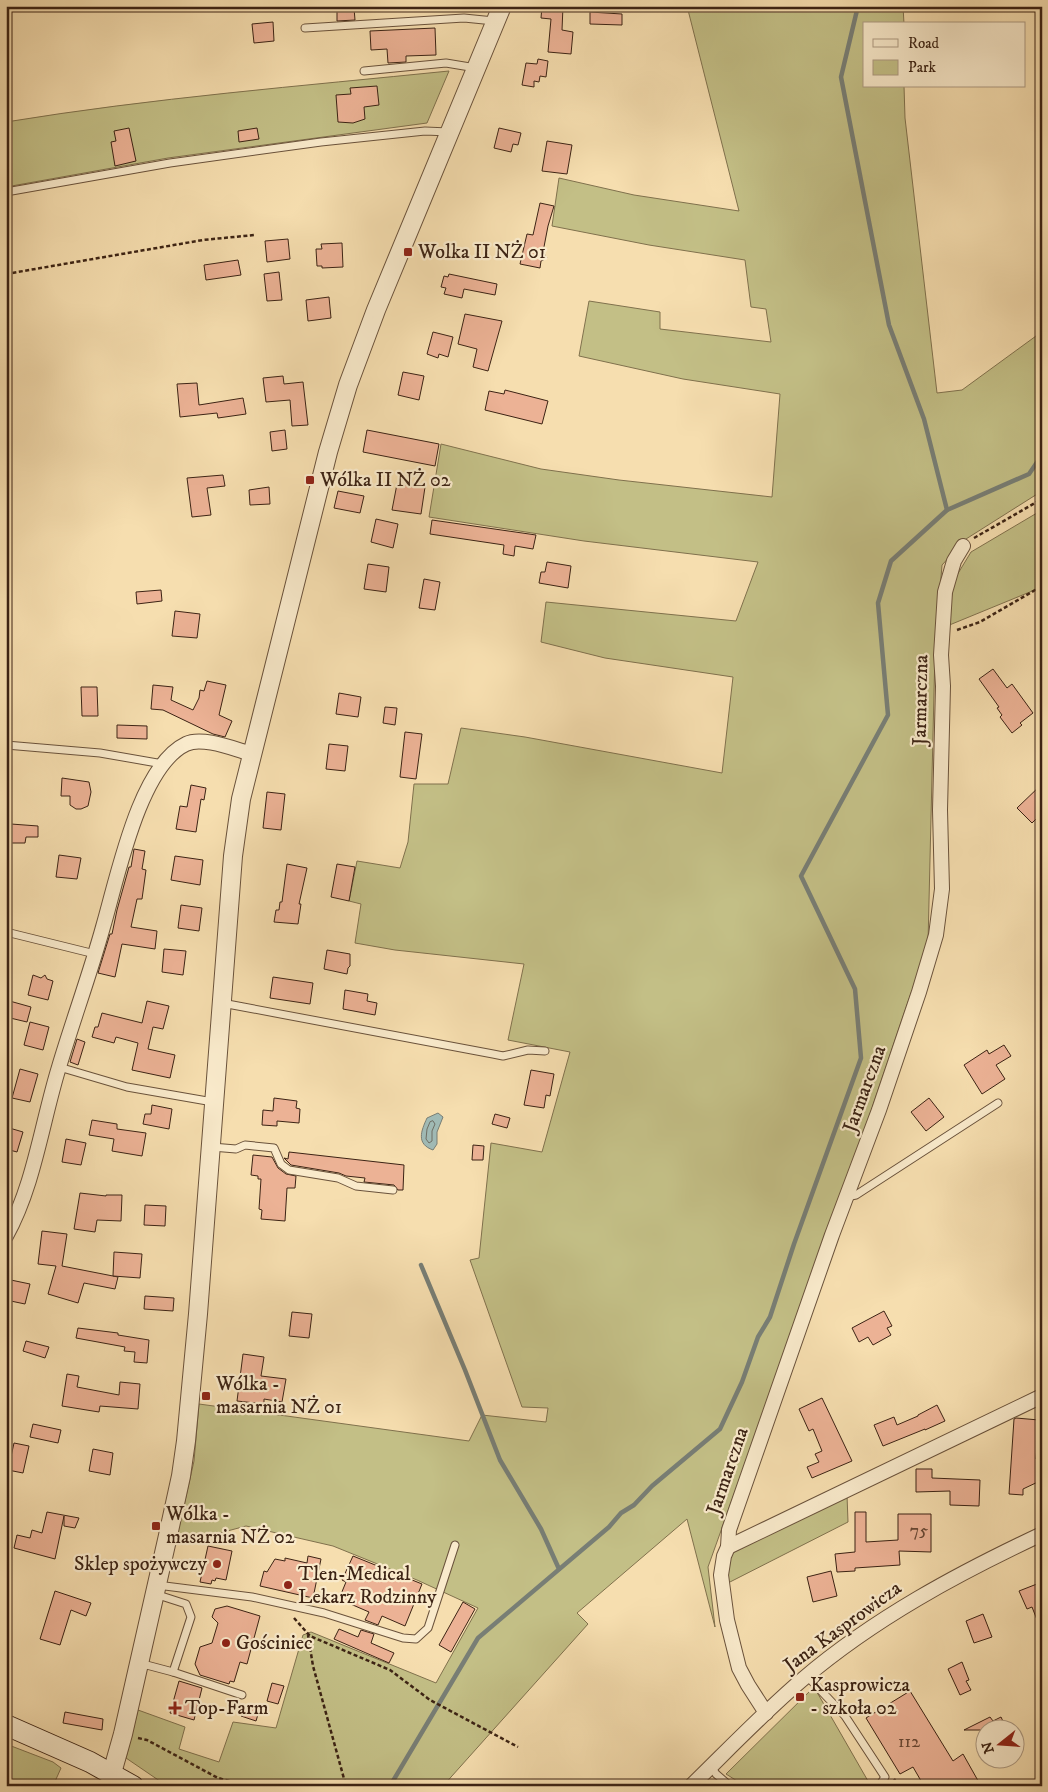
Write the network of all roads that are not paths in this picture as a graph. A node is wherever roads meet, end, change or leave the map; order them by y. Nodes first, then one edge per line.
1 (499, 14) edge
2 (305, 28) dead end
3 (476, 68) junction
4 (364, 71) dead end
5 (450, 132) junction
6 (6, 192) edge
7 (963, 546) road end
8 (6, 745) edge
9 (252, 754) junction
10 (163, 764) junction
11 (6, 932) edge
12 (95, 954) junction
13 (221, 1003) junction
14 (545, 1051) dead end
15 (59, 1067) junction
16 (214, 1102) junction
17 (998, 1104) dead end
18 (210, 1147) junction
19 (393, 1190) dead end
20 (847, 1194) junction
21 (6, 1236) edge
22 (1042, 1396) edge
23 (1042, 1534) edge
24 (454, 1545) dead end
25 (728, 1547) junction
26 (156, 1589) junction
27 (139, 1663) junction
28 (173, 1672) junction
29 (807, 1676) junction
30 (242, 1696) dead end
31 (766, 1713) junction
32 (6, 1725) edge
33 (711, 1766) junction
34 (112, 1773) junction
35 (133, 1786) edge
36 (691, 1786) edge
37 (730, 1786) edge
38 (879, 1786) edge

1 - 2 lane
1 - 3 street
3 - 4 lane
3 - 5 street
5 - 6 lane
5 - 9 street
7 - 20 street, Jarmarczna
8 - 10 lane
9 - 10 street
9 - 13 street
10 - 12 street
11 - 12 lane
12 - 15 street
13 - 14 lane
13 - 16 street
15 - 16 lane
15 - 21 street
16 - 18 street
17 - 20 lane
18 - 19 lane
18 - 26 street
20 - 25 street, Jarmarczna
22 - 25 street
23 - 29 street, Jana Kasprowicza
24 - 26 lane
25 - 31 street, Jarmarczna
26 - 27 street
26 - 28 lane
27 - 28 lane
27 - 34 street
28 - 30 lane
29 - 31 street, Jana Kasprowicza
29 - 38 lane
31 - 33 street, Jana Kasprowicza
32 - 34 main road
33 - 36 street, Jana Kasprowicza
33 - 37 lane
34 - 35 main road

